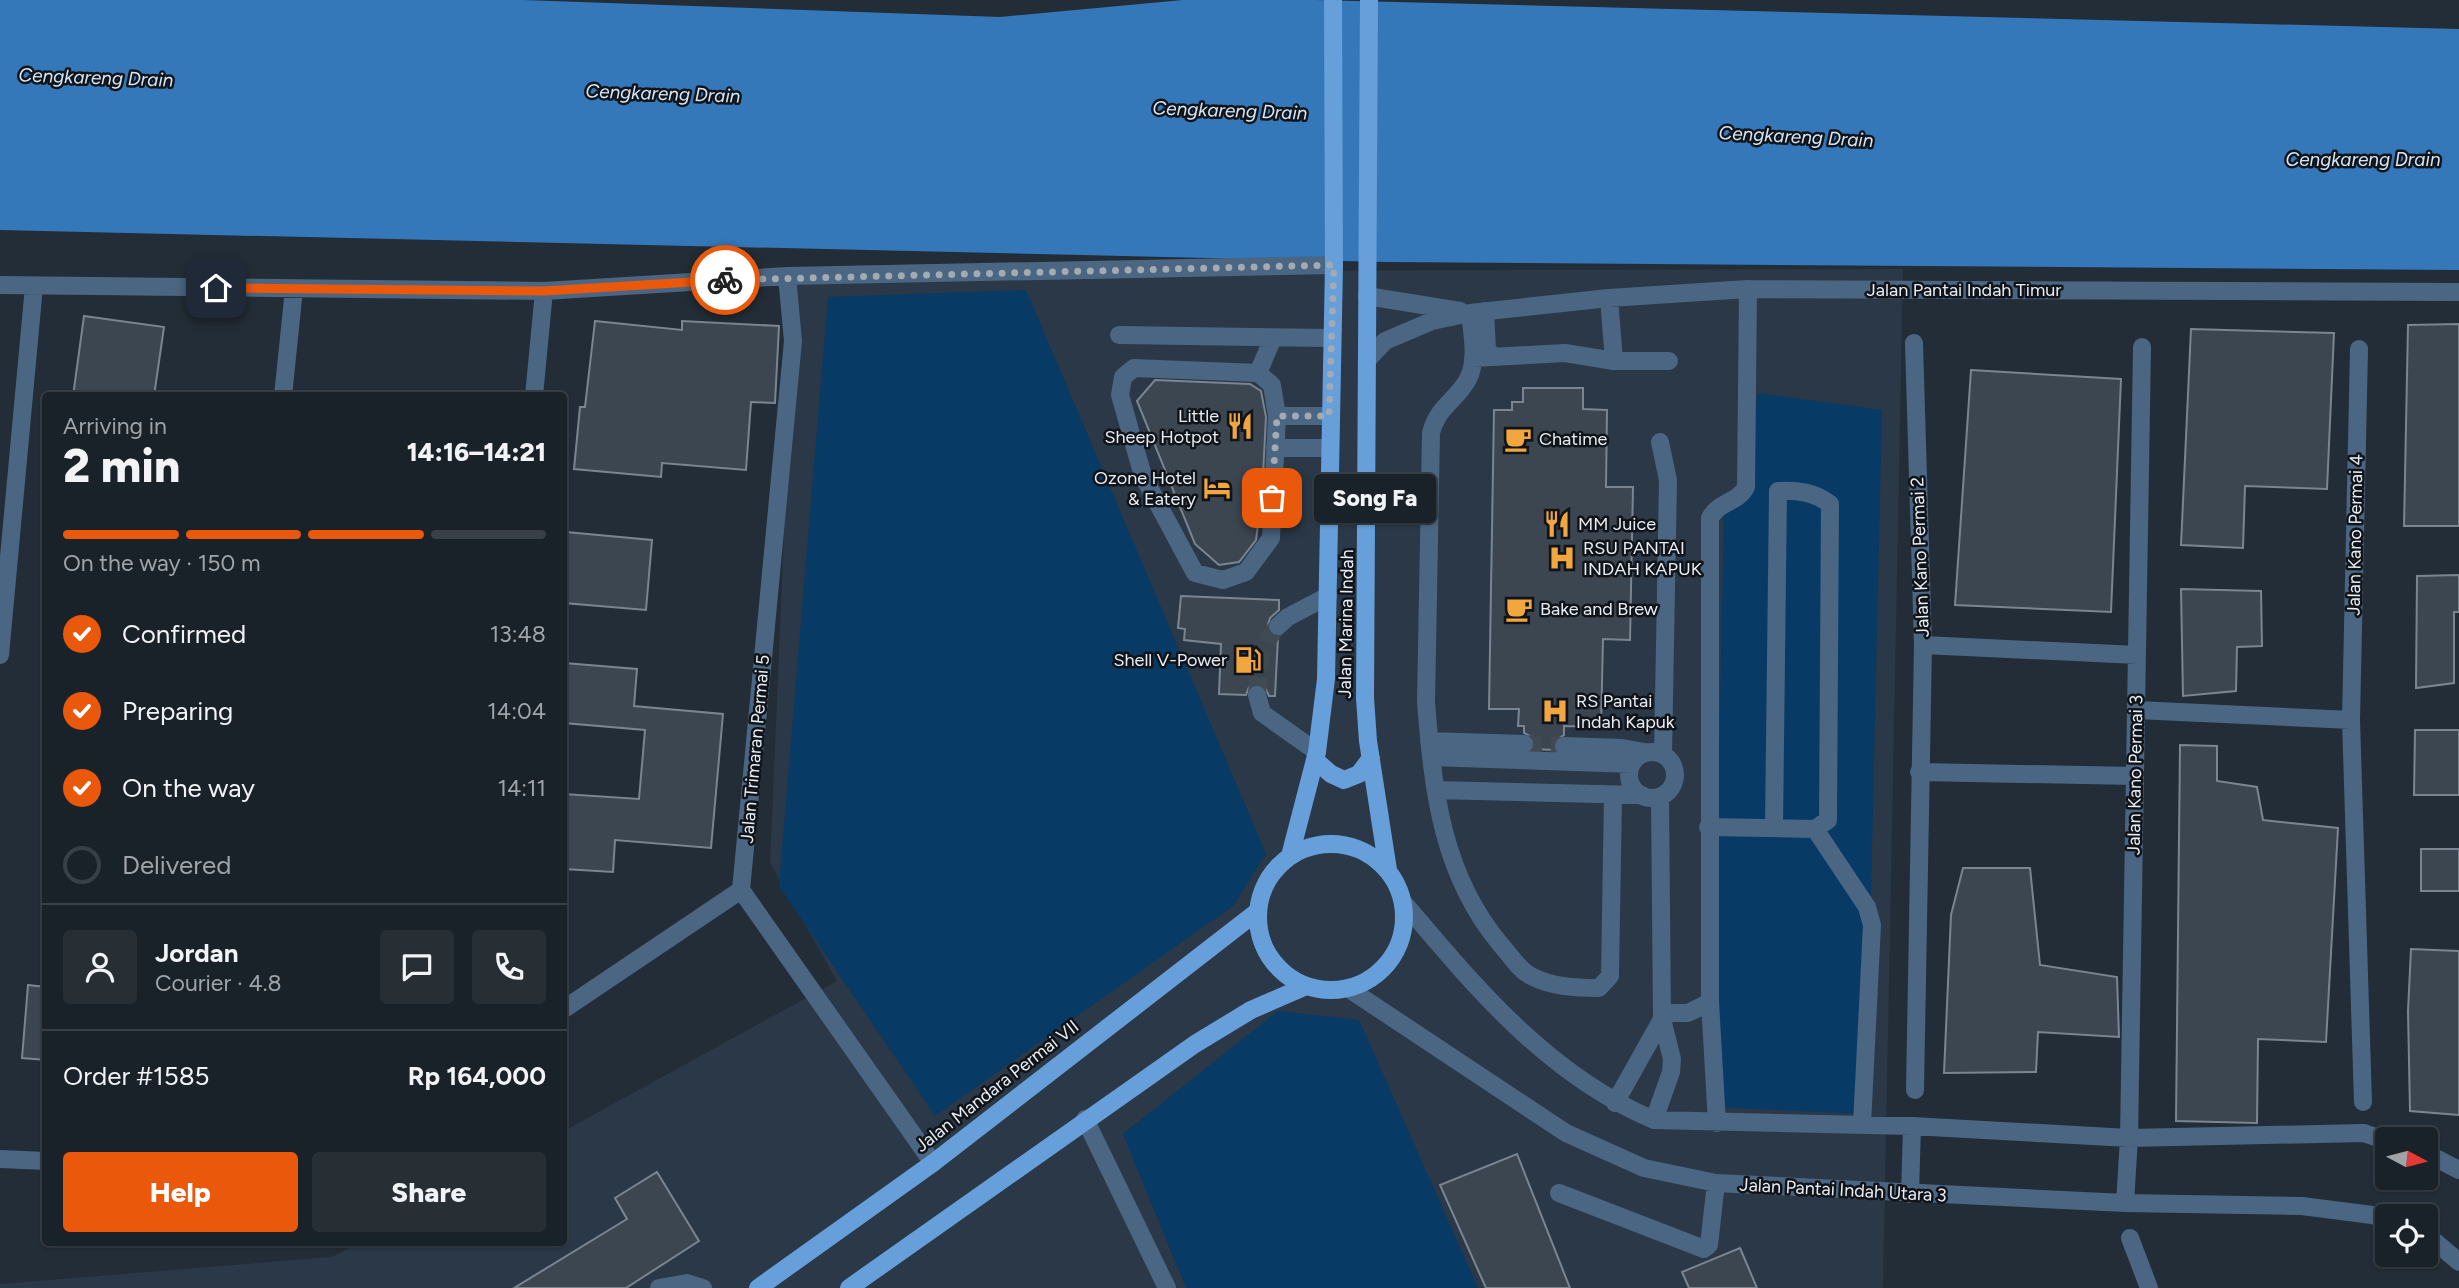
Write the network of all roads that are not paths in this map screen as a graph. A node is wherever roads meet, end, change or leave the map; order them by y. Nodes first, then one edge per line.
1 (1333, 0) edge
2 (1369, 0) edge
3 (1334, 264) junction
4 (787, 276) junction
5 (0, 285) edge
6 (34, 286) junction
7 (294, 289) junction
8 (1748, 289) junction
9 (544, 291) junction
10 (2459, 292) edge
11 (1367, 296) junction
12 (1609, 298) junction
13 (1478, 312) junction
14 (1119, 335) dead end
15 (1273, 338) junction
16 (1331, 338) junction
17 (1914, 343) dead end
18 (2142, 347) dead end
19 (2359, 349) dead end
20 (1482, 357) junction
21 (1368, 359) junction
22 (1614, 361) junction
23 (1668, 361) dead end
24 (1258, 373) junction
25 (283, 392) edge
26 (534, 392) edge
27 (1277, 416) junction
28 (1329, 416) junction
29 (1660, 442) dead end
30 (1275, 448) junction
31 (1328, 448) junction
32 (1746, 487) junction
33 (1778, 491) junction
34 (1328, 596) junction
35 (1278, 626) tunnel mouth
36 (1923, 645) junction
37 (0, 655) edge
38 (2137, 655) junction
39 (1256, 695) tunnel mouth
40 (2136, 709) junction
41 (2351, 720) junction
42 (1524, 744) tunnel mouth
43 (1564, 746) tunnel mouth
44 (1430, 749) junction
45 (1316, 756) junction
46 (1647, 757) junction
47 (1371, 758) junction
48 (1919, 772) junction
49 (2135, 776) junction
50 (1436, 790) junction
51 (1613, 795) junction
52 (1651, 796) junction
53 (1708, 827) junction
54 (1774, 828) junction
55 (1815, 829) junction
56 (1290, 856) junction
57 (1388, 870) junction
58 (741, 890) junction
59 (1404, 903) junction
60 (1258, 911) junction
61 (1304, 987) junction
62 (1349, 989) junction
63 (1710, 1002) junction
64 (567, 1007) edge
65 (1662, 1016) junction
66 (1915, 1090) dead end
67 (2363, 1102) dead end
68 (1615, 1103) junction
69 (1085, 1119) junction
70 (1654, 1120) junction
71 (1717, 1123) junction
72 (1862, 1125) junction
73 (1912, 1126) junction
74 (2375, 1137) edge
75 (2129, 1138) junction
76 (0, 1159) edge
77 (2438, 1159) edge
78 (42, 1161) edge
79 (933, 1163) junction
80 (2459, 1170) edge
81 (1716, 1183) junction
82 (1559, 1193) dead end
83 (1910, 1194) junction
84 (2125, 1203) junction
85 (2375, 1216) edge
86 (2130, 1238) dead end
87 (2438, 1244) edge
88 (2459, 1262) edge
89 (659, 1288) edge
90 (703, 1288) edge
91 (758, 1288) edge
92 (849, 1288) edge
93 (1167, 1288) edge
94 (2149, 1288) edge

1 - 3 main road, Jalan Marina Indah
2 - 11 main road, Jalan Marina Indah
3 - 4 street
3 - 16 main road, Jalan Marina Indah
4 - 9 street
4 - 58 street, Jalan Trimaran Permai 5
5 - 6 street
6 - 7 street
6 - 37 street
7 - 9 street
7 - 25 street
8 - 10 street, Jalan Pantai Indah Timur
8 - 12 street, Jalan Pantai Indah Timur
8 - 32 street
9 - 26 street
11 - 13 street, Jalan Pantai Indah Timur
11 - 21 main road, Jalan Marina Indah
12 - 13 street, Jalan Pantai Indah Timur
12 - 22 street
13 - 20 street
13 - 21 street, Jalan Pantai Indah Timur
14 - 15 street
15 - 16 street
15 - 24 street
16 - 28 main road, Jalan Marina Indah
17 - 36 street, Jalan Kano Permai 2
18 - 38 street, Jalan Kano Permai 3
19 - 41 street, Jalan Kano Permai 4
20 - 22 street
20 - 44 street
21 - 47 main road, Jalan Marina Indah
22 - 23 street
24 - 27 street
24 - 30 street
27 - 28 street
27 - 30 street
28 - 31 main road, Jalan Marina Indah
29 - 46 street
30 - 31 street
31 - 34 main road, Jalan Marina Indah
32 - 33 street
32 - 53 street
33 - 54 street
33 - 55 street
34 - 35 street
34 - 45 main road, Jalan Marina Indah
36 - 38 street
36 - 48 street, Jalan Kano Permai 2
38 - 40 street, Jalan Kano Permai 3
39 - 45 street
40 - 41 street
40 - 49 street, Jalan Kano Permai 3
41 - 67 street, Jalan Kano Permai 4
42 - 44 street
43 - 46 street
44 - 46 street
44 - 50 street
45 - 47 main road
45 - 56 main road, Jalan Marina Indah
46 - 52 street
46 - 52 street
47 - 57 main road, Jalan Marina Indah
48 - 49 street
48 - 66 street, Jalan Kano Permai 2
49 - 75 street, Jalan Kano Permai 3
50 - 51 street
50 - 51 street
51 - 52 street
52 - 65 street
53 - 54 street
53 - 63 street
54 - 55 street
55 - 72 street
56 - 57 main road
56 - 60 main road
57 - 59 main road
58 - 64 street
58 - 79 street
59 - 62 main road
59 - 68 street
60 - 61 main road
60 - 79 main road, Jalan Mandara Permai VII
61 - 62 main road
61 - 69 main road
62 - 81 street, Jalan Pantai Indah Utara 3
63 - 65 street
63 - 71 street
65 - 68 street
65 - 70 street
68 - 70 street
69 - 92 main road
69 - 93 street
70 - 71 street
71 - 72 street
72 - 73 street
73 - 75 street
73 - 83 street
74 - 75 street
75 - 84 street, Jalan Kano Permai 3
76 - 78 street
77 - 80 street
79 - 91 main road, Jalan Mandara Permai VII
81 - 82 street
81 - 83 street, Jalan Pantai Indah Utara 3
83 - 84 street, Jalan Pantai Indah Utara 3
84 - 85 street, Jalan Pantai Indah Utara 3
86 - 94 street
87 - 88 street
89 - 90 street

